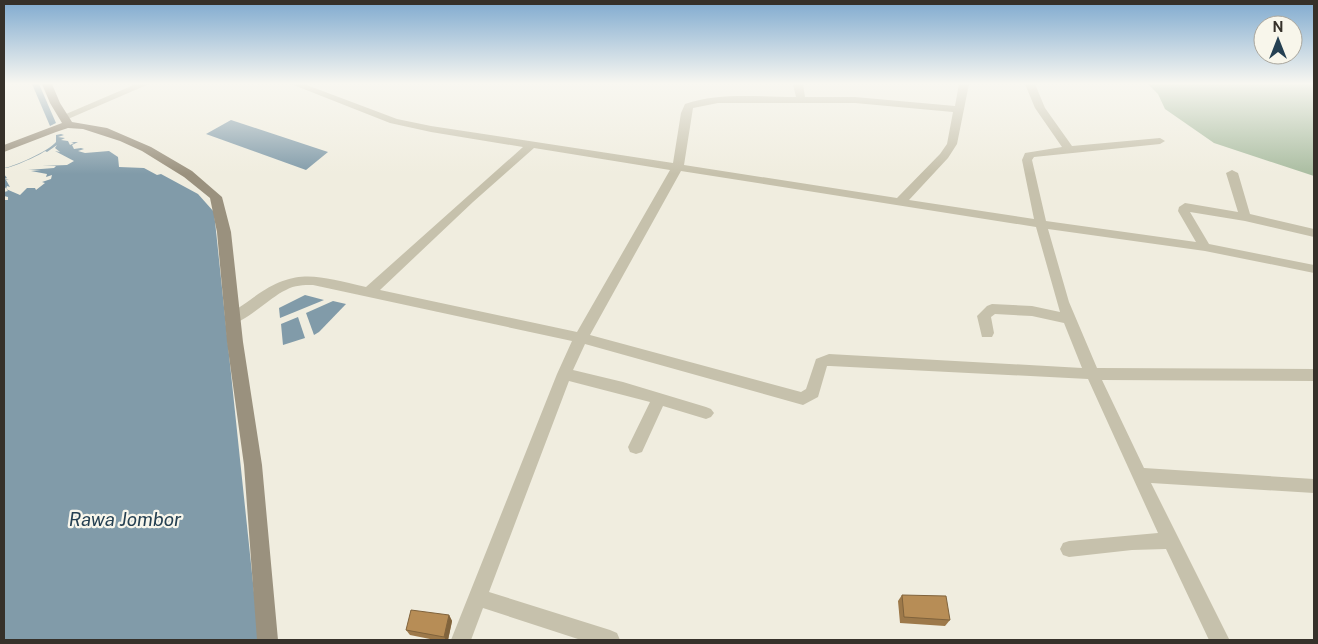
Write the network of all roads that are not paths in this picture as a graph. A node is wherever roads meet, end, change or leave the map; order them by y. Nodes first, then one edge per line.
1 (63, 114) edge
2 (81, 114) edge
3 (376, 114) edge
4 (686, 114) edge
5 (959, 114) edge
6 (1044, 114) edge
7 (67, 121) junction
8 (1160, 142) dead end
9 (531, 145) junction
10 (4, 149) edge
11 (1069, 149) junction
12 (678, 166) junction
13 (1232, 172) dead end
14 (900, 201) junction
15 (1246, 217) junction
16 (1042, 224) junction
17 (1314, 233) edge
18 (1205, 247) junction
19 (1314, 269) edge
20 (368, 293) junction
21 (1069, 319) junction
22 (233, 320) junction
23 (988, 333) dead end
24 (581, 338) junction
25 (564, 374) junction
26 (1093, 374) junction
27 (1314, 375) edge
28 (659, 399) junction
29 (706, 413) dead end
30 (636, 447) dead end
31 (1138, 475) junction
32 (1314, 486) edge
33 (1172, 541) junction
34 (1069, 549) dead end
35 (477, 597) junction
36 (268, 640) edge
37 (461, 640) edge
38 (610, 640) edge
39 (1219, 640) edge

1 - 7 street
2 - 7 street
3 - 9 street
4 - 12 street
5 - 14 street
6 - 11 street
7 - 10 street
7 - 22 street
8 - 11 street
9 - 12 street
9 - 20 street
11 - 16 street
12 - 14 street
12 - 24 street
13 - 15 street
14 - 16 street
15 - 17 street
15 - 18 street
16 - 18 street
16 - 21 street
18 - 19 street
20 - 22 street
20 - 24 street
21 - 23 street
21 - 26 street
22 - 36 street
24 - 25 street
24 - 26 street
25 - 28 street
25 - 35 street
26 - 27 street
26 - 31 street
28 - 29 street
28 - 30 street
31 - 32 street
31 - 33 street
33 - 34 street
33 - 39 street
35 - 37 street
35 - 38 street

